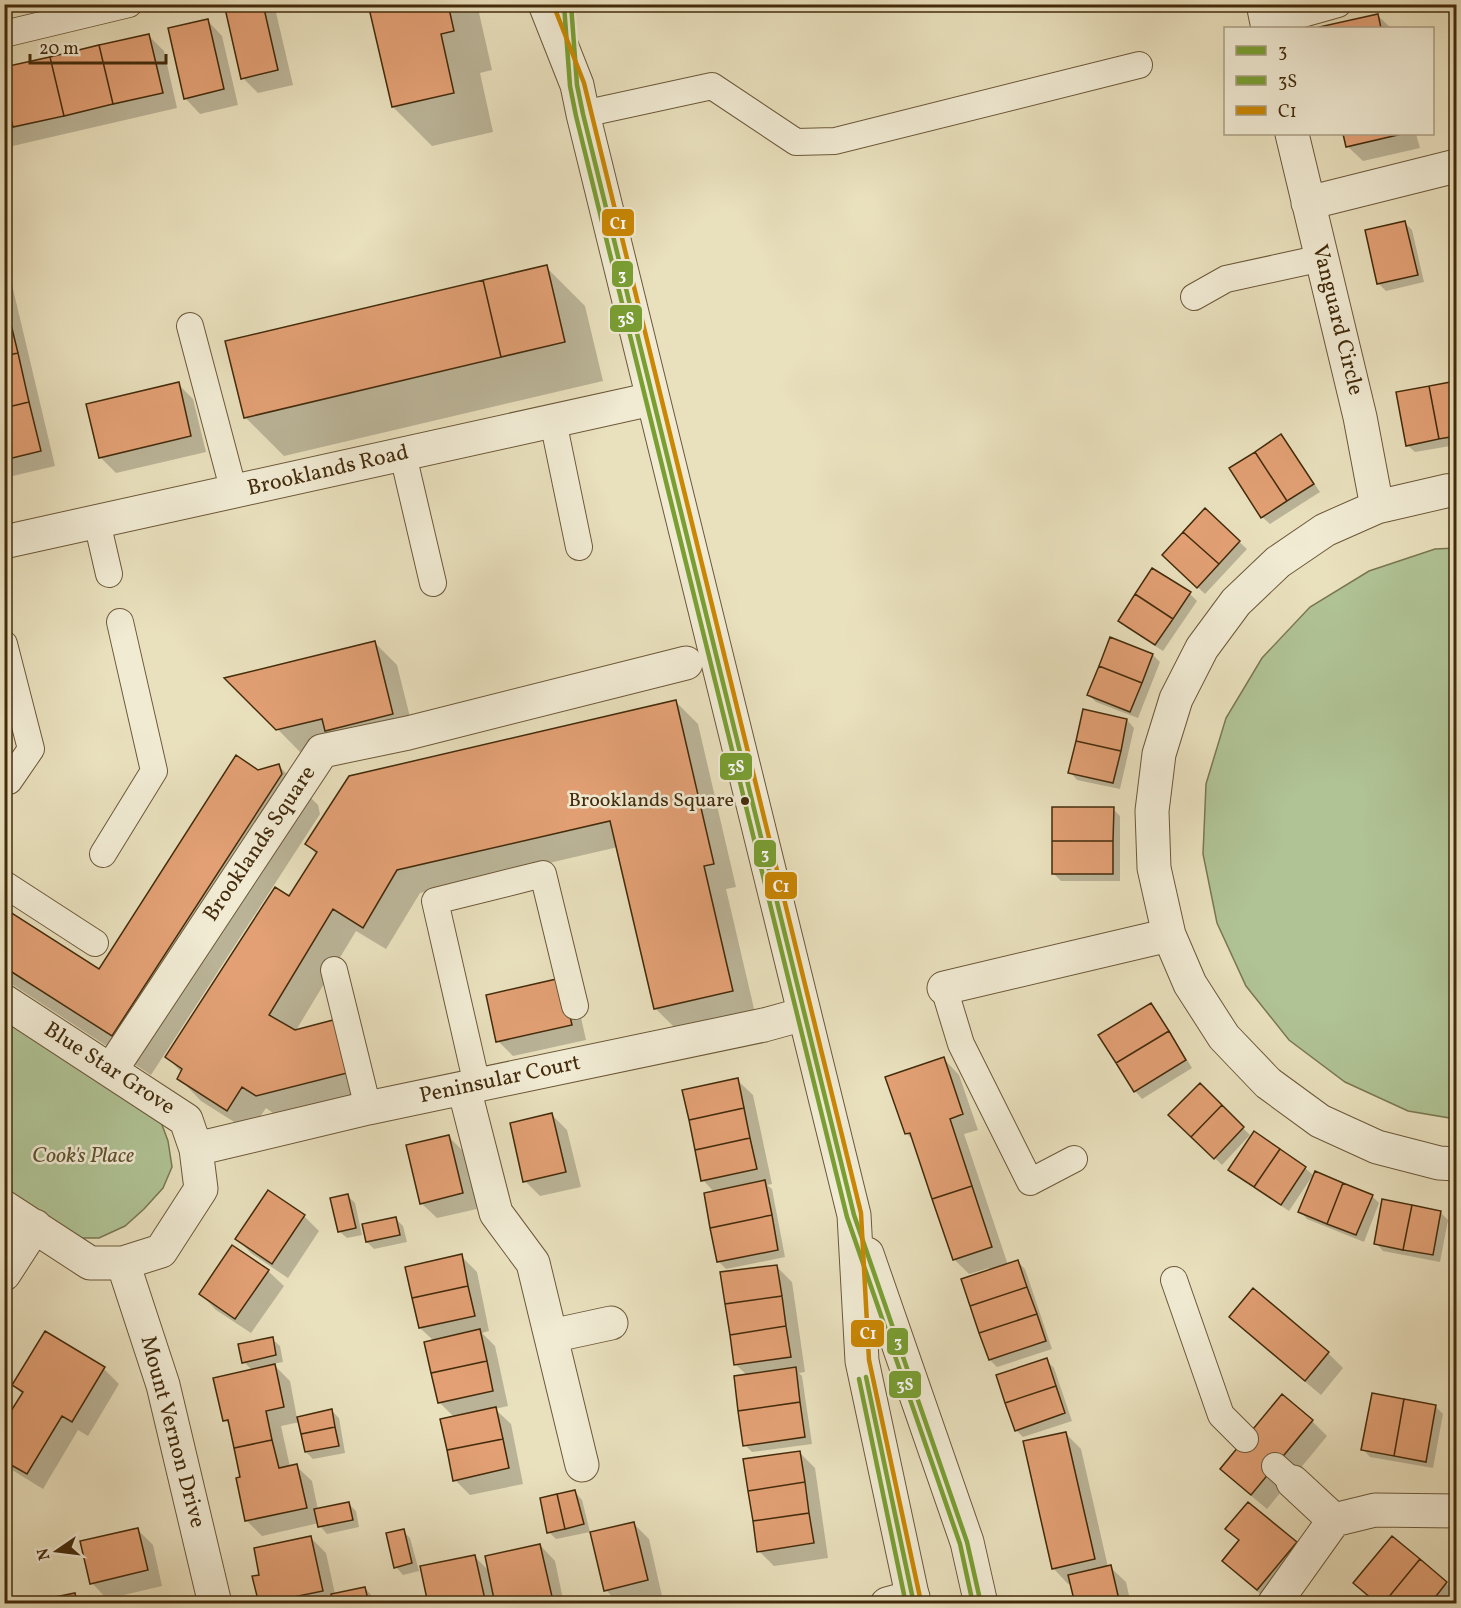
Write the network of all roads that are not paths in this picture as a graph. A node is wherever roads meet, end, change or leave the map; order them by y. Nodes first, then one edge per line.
1 (129, 4) edge
2 (545, 4) edge
3 (571, 4) edge
4 (1338, 4) edge
5 (1266, 19) edge
6 (4, 34) edge
7 (1139, 65) dead end
8 (580, 99) junction
9 (1292, 135) edge
10 (1456, 166) edge
11 (1308, 203) junction
12 (1322, 258) junction
13 (1194, 297) dead end
14 (190, 326) dead end
15 (652, 399) junction
16 (553, 421) junction
17 (403, 454) junction
18 (1456, 490) edge
19 (234, 492) junction
20 (1377, 507) junction
21 (98, 522) junction
22 (4, 542) edge
23 (579, 547) dead end
24 (109, 574) dead end
25 (433, 583) dead end
26 (120, 622) dead end
27 (4, 644) edge
28 (686, 663) dead end
29 (9, 781) dead end
30 (103, 854) dead end
31 (4, 884) edge
32 (1169, 935) junction
33 (95, 943) dead end
34 (334, 970) dead end
35 (944, 988) joint
36 (4, 1001) edge
37 (575, 1006) dead end
38 (804, 1014) junction
39 (111, 1070) junction
40 (470, 1086) junction
41 (368, 1108) junction
42 (196, 1149) junction
43 (1074, 1159) dead end
44 (1456, 1164) edge
45 (4, 1207) edge
46 (854, 1215) junction
47 (35, 1226) junction
48 (123, 1263) junction
49 (4, 1274) edge
50 (1174, 1280) dead end
51 (611, 1323) dead end
52 (551, 1336) junction
53 (1245, 1439) dead end
54 (582, 1465) dead end
55 (1284, 1474) dead end
56 (1456, 1511) edge
57 (1334, 1520) junction
58 (905, 1601) edge
59 (215, 1604) edge
60 (981, 1604) edge
61 (1274, 1604) edge

1 - 6 lane
2 - 8 street
3 - 8 street
4 - 5 lane
7 - 8 lane
8 - 15 street
9 - 11 street, Vanguard Circle
10 - 11 street
11 - 12 street, Vanguard Circle
12 - 13 lane
12 - 20 street, Vanguard Circle
14 - 19 lane
15 - 16 street, Brooklands Road
15 - 38 street
16 - 17 street, Brooklands Road
16 - 23 lane
17 - 19 street, Brooklands Road
17 - 25 lane
18 - 20 street
19 - 21 street, Brooklands Road
20 - 32 street
21 - 22 street, Brooklands Road
21 - 24 lane
26 - 30 lane
27 - 29 lane
28 - 39 street, Brooklands Square
31 - 33 lane
32 - 35 street
32 - 44 street
34 - 41 lane
35 - 43 lane
36 - 39 street, Blue Star Grove
37 - 40 lane
38 - 40 street, Peninsular Court
38 - 46 street
39 - 42 street, Blue Star Grove
40 - 41 street, Peninsular Court
40 - 52 street
41 - 42 street, Peninsular Court
42 - 48 street, Blue Star Grove
45 - 47 street, Blue Star Grove
46 - 58 street
46 - 60 street
47 - 48 street, Blue Star Grove
47 - 49 street
48 - 59 street, Mount Vernon Drive
50 - 53 lane
51 - 52 street
52 - 54 street
55 - 57 street
56 - 57 street
57 - 61 street

